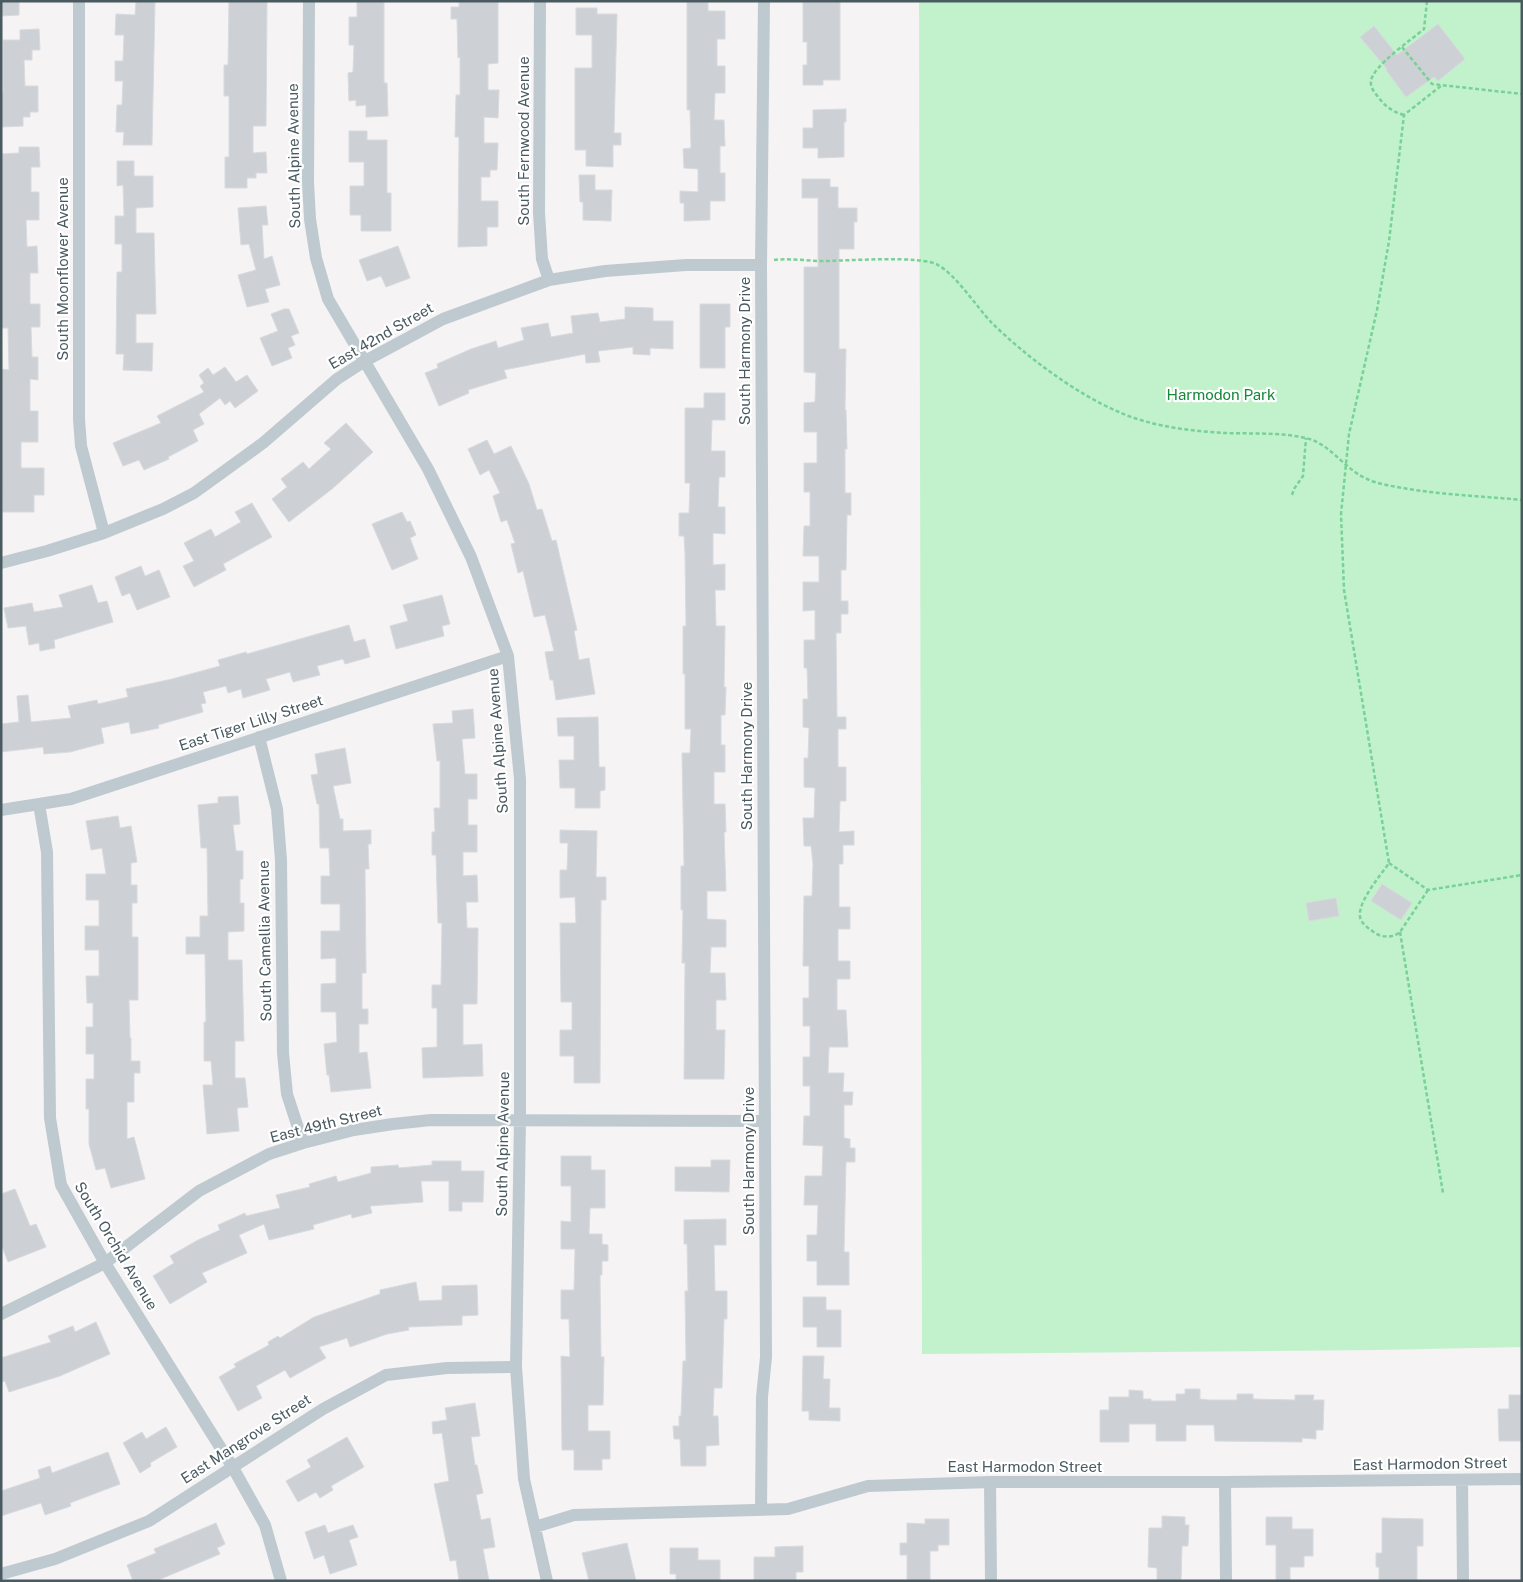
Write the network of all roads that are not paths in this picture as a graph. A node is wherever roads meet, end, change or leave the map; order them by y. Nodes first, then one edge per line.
1 (79, 1) edge
2 (309, 1) edge
3 (540, 1) edge
4 (764, 1) edge
5 (761, 265) junction
6 (549, 280) junction
7 (365, 361) junction
8 (104, 533) junction
9 (1, 563) edge
10 (508, 656) junction
11 (259, 737) junction
12 (39, 804) junction
13 (1, 810) edge
14 (520, 1119) junction
15 (765, 1121) junction
16 (303, 1143) junction
17 (105, 1264) junction
18 (1, 1314) edge
19 (516, 1367) junction
20 (232, 1466) junction
21 (1522, 1479) edge
22 (1462, 1480) junction
23 (990, 1482) junction
24 (1226, 1482) junction
25 (761, 1510) junction
26 (535, 1527) junction
27 (1, 1574) edge
28 (281, 1581) edge
29 (547, 1581) edge
30 (990, 1581) edge
31 (1226, 1581) edge
32 (1463, 1581) edge

1 - 8 street, South Moonflower Avenue
2 - 7 street, South Alpine Avenue
3 - 6 street, South Fernwood Avenue
4 - 5 street, South Harmony Drive
5 - 6 street, East 42nd Street
5 - 15 street, South Harmony Drive
6 - 7 street, East 42nd Street
7 - 8 street, East 42nd Street
7 - 10 street, South Alpine Avenue
8 - 9 street, East 42nd Street
10 - 11 street, East Tiger Lilly Street
10 - 14 street, South Alpine Avenue
11 - 12 street, East Tiger Lilly Street
11 - 16 street, South Camellia Avenue
12 - 13 street, East Tiger Lilly Street
12 - 17 street, South Orchid Avenue
14 - 15 street, East 49th Street
14 - 16 street, East 49th Street
14 - 19 street, South Alpine Avenue
15 - 25 street, South Harmony Drive
16 - 17 street, East 49th Street
17 - 18 street, East 49th Street
17 - 20 street, South Orchid Avenue
19 - 20 street, East Mangrove Street
19 - 26 street, South Alpine Avenue
20 - 27 street, East Mangrove Street
20 - 28 street, South Orchid Avenue
21 - 22 street, East Harmodon Street
22 - 24 street, East Harmodon Street
22 - 32 street
23 - 24 street, East Harmodon Street
23 - 25 street, East Harmodon Street
23 - 30 street
24 - 31 street
25 - 26 street, East Harmodon Street
26 - 29 street, South Alpine Avenue

